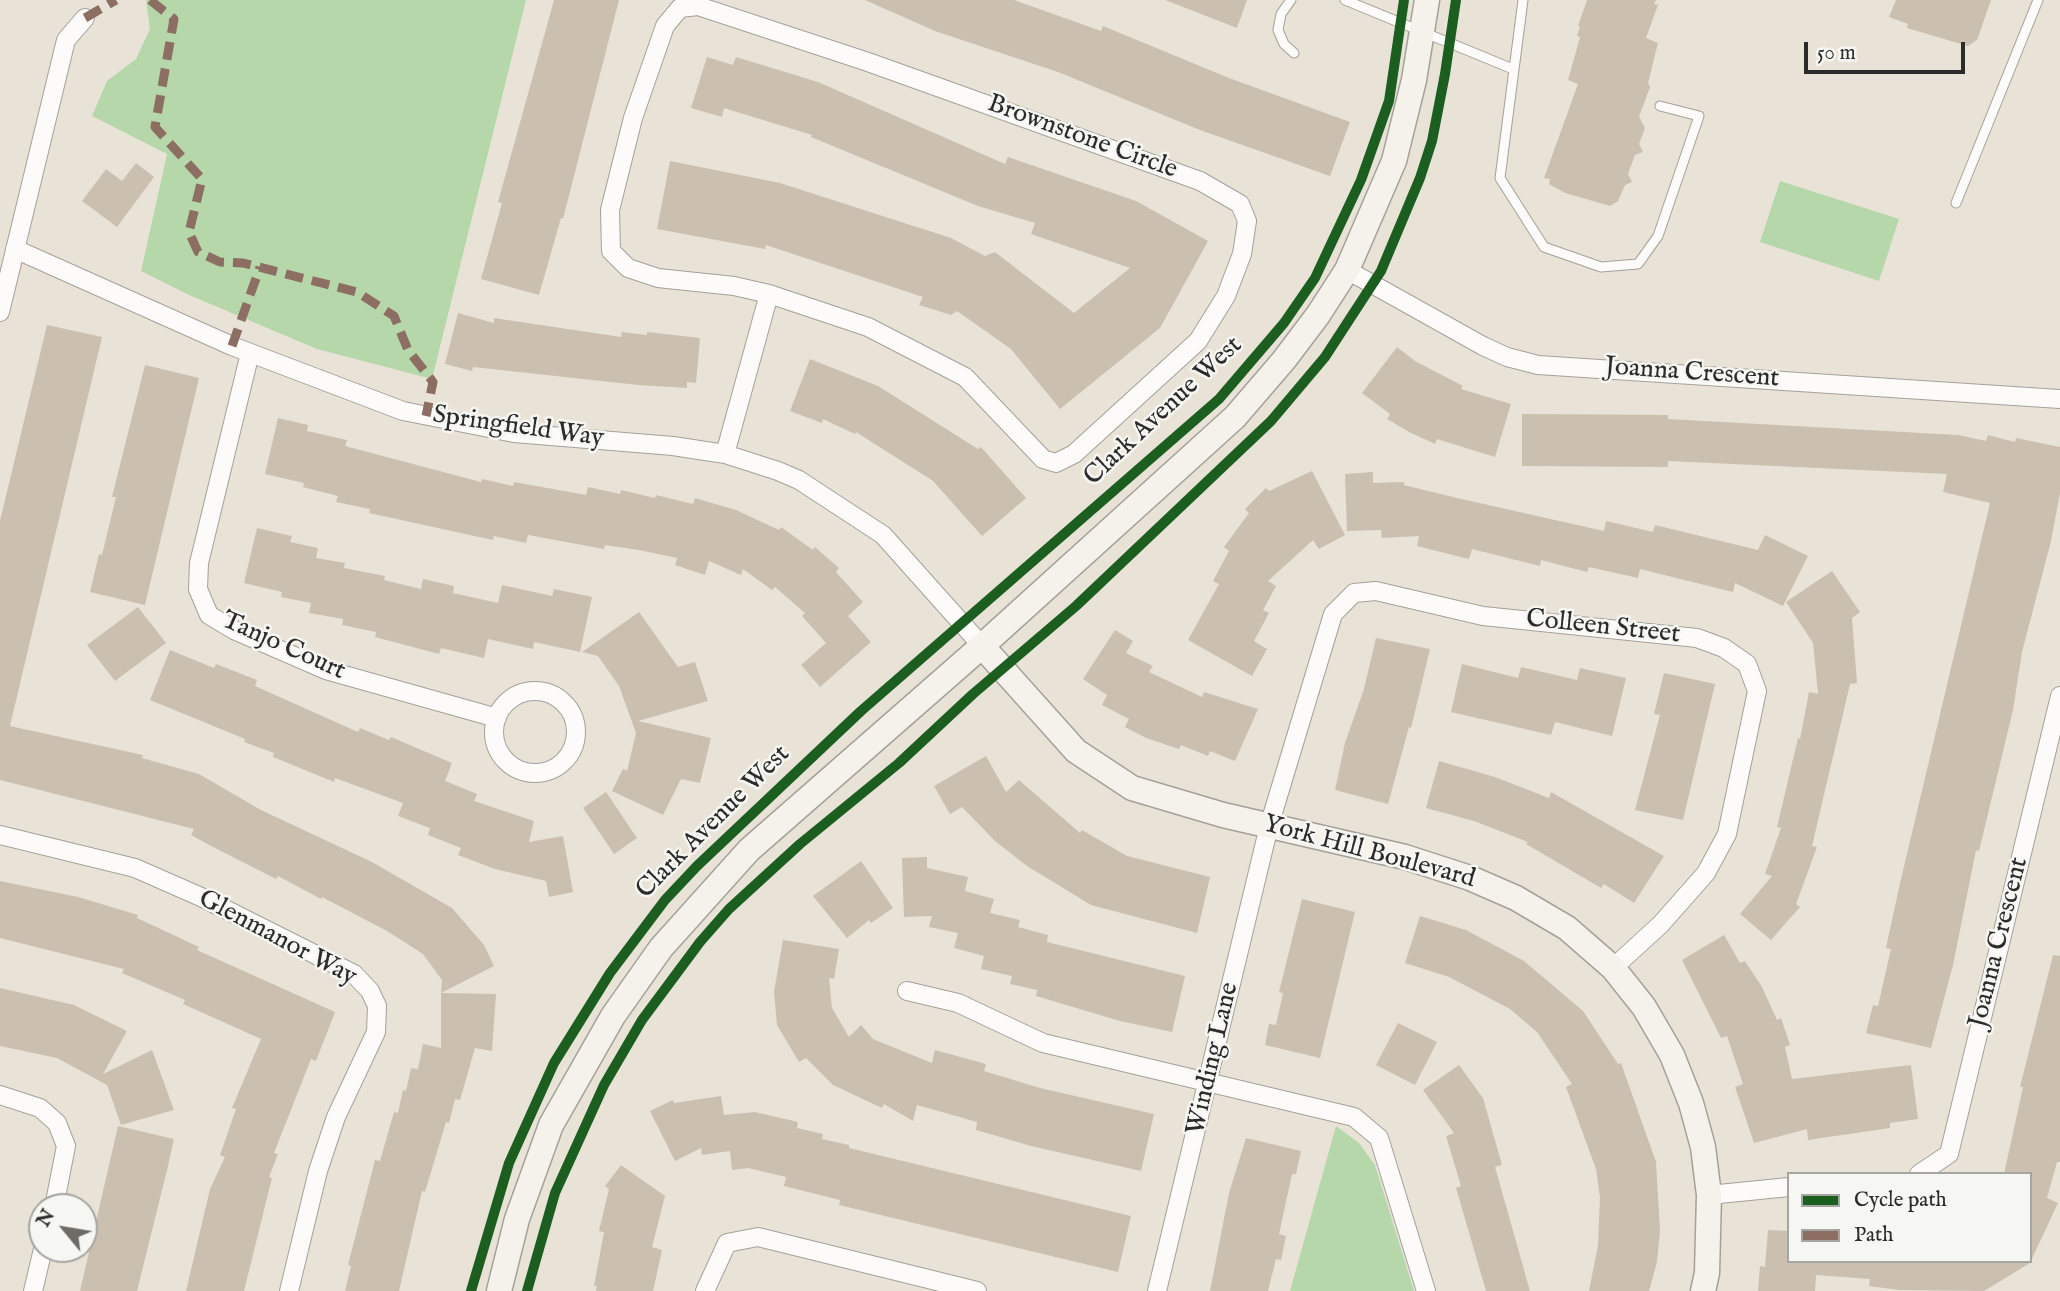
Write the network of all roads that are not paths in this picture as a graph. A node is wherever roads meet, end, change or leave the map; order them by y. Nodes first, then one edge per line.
1 (1292, 0) edge
2 (1345, 0) edge
3 (1426, 0) edge
4 (1523, 0) edge
5 (2038, 0) edge
6 (85, 18) dead end
7 (1422, 33) junction
8 (1294, 53) dead end
9 (1513, 69) junction
10 (1660, 106) dead end
11 (1956, 203) dead end
12 (15, 249) junction
13 (1347, 270) junction
14 (769, 294) junction
15 (0, 312) edge
16 (250, 353) junction
17 (2060, 400) edge
18 (725, 454) junction
19 (982, 646) junction
20 (2060, 696) edge
21 (497, 718) junction
22 (1269, 826) junction
23 (0, 835) edge
24 (1613, 968) junction
25 (907, 990) dead end
26 (1208, 1081) junction
27 (0, 1095) edge
28 (1922, 1172) edge
29 (1787, 1187) edge
30 (57, 1193) edge
31 (1709, 1195) junction
32 (40, 1263) edge
33 (33, 1291) edge
34 (289, 1291) edge
35 (499, 1291) edge
36 (705, 1291) edge
37 (977, 1291) edge
38 (1157, 1291) edge
39 (1426, 1291) edge
40 (1703, 1291) edge

1 - 8 lane
2 - 7 lane
3 - 7 street, Clark Avenue West
4 - 9 lane
5 - 11 lane
6 - 12 street
7 - 9 lane
7 - 13 street, Clark Avenue West
9 - 10 lane
12 - 15 street
12 - 16 street, Springfield Way
13 - 17 street, Joanna Crescent
13 - 19 street, Clark Avenue West
14 - 14 street, Brownstone Circle
14 - 18 street
16 - 18 street, Springfield Way
16 - 21 street, Tanjo Court
18 - 19 street, Springfield Way
19 - 22 street, York Hill Boulevard
19 - 35 street, Clark Avenue West
20 - 28 street, Joanna Crescent
21 - 21 street
22 - 24 street, York Hill Boulevard
22 - 24 street, Colleen Street
22 - 26 street, Winding Lane
23 - 34 street, Glenmanor Way
24 - 31 street, York Hill Boulevard
25 - 26 street
26 - 38 street, Winding Lane
26 - 39 street
27 - 30 street
29 - 31 street
31 - 40 street, York Hill Boulevard
32 - 33 street
36 - 37 street

